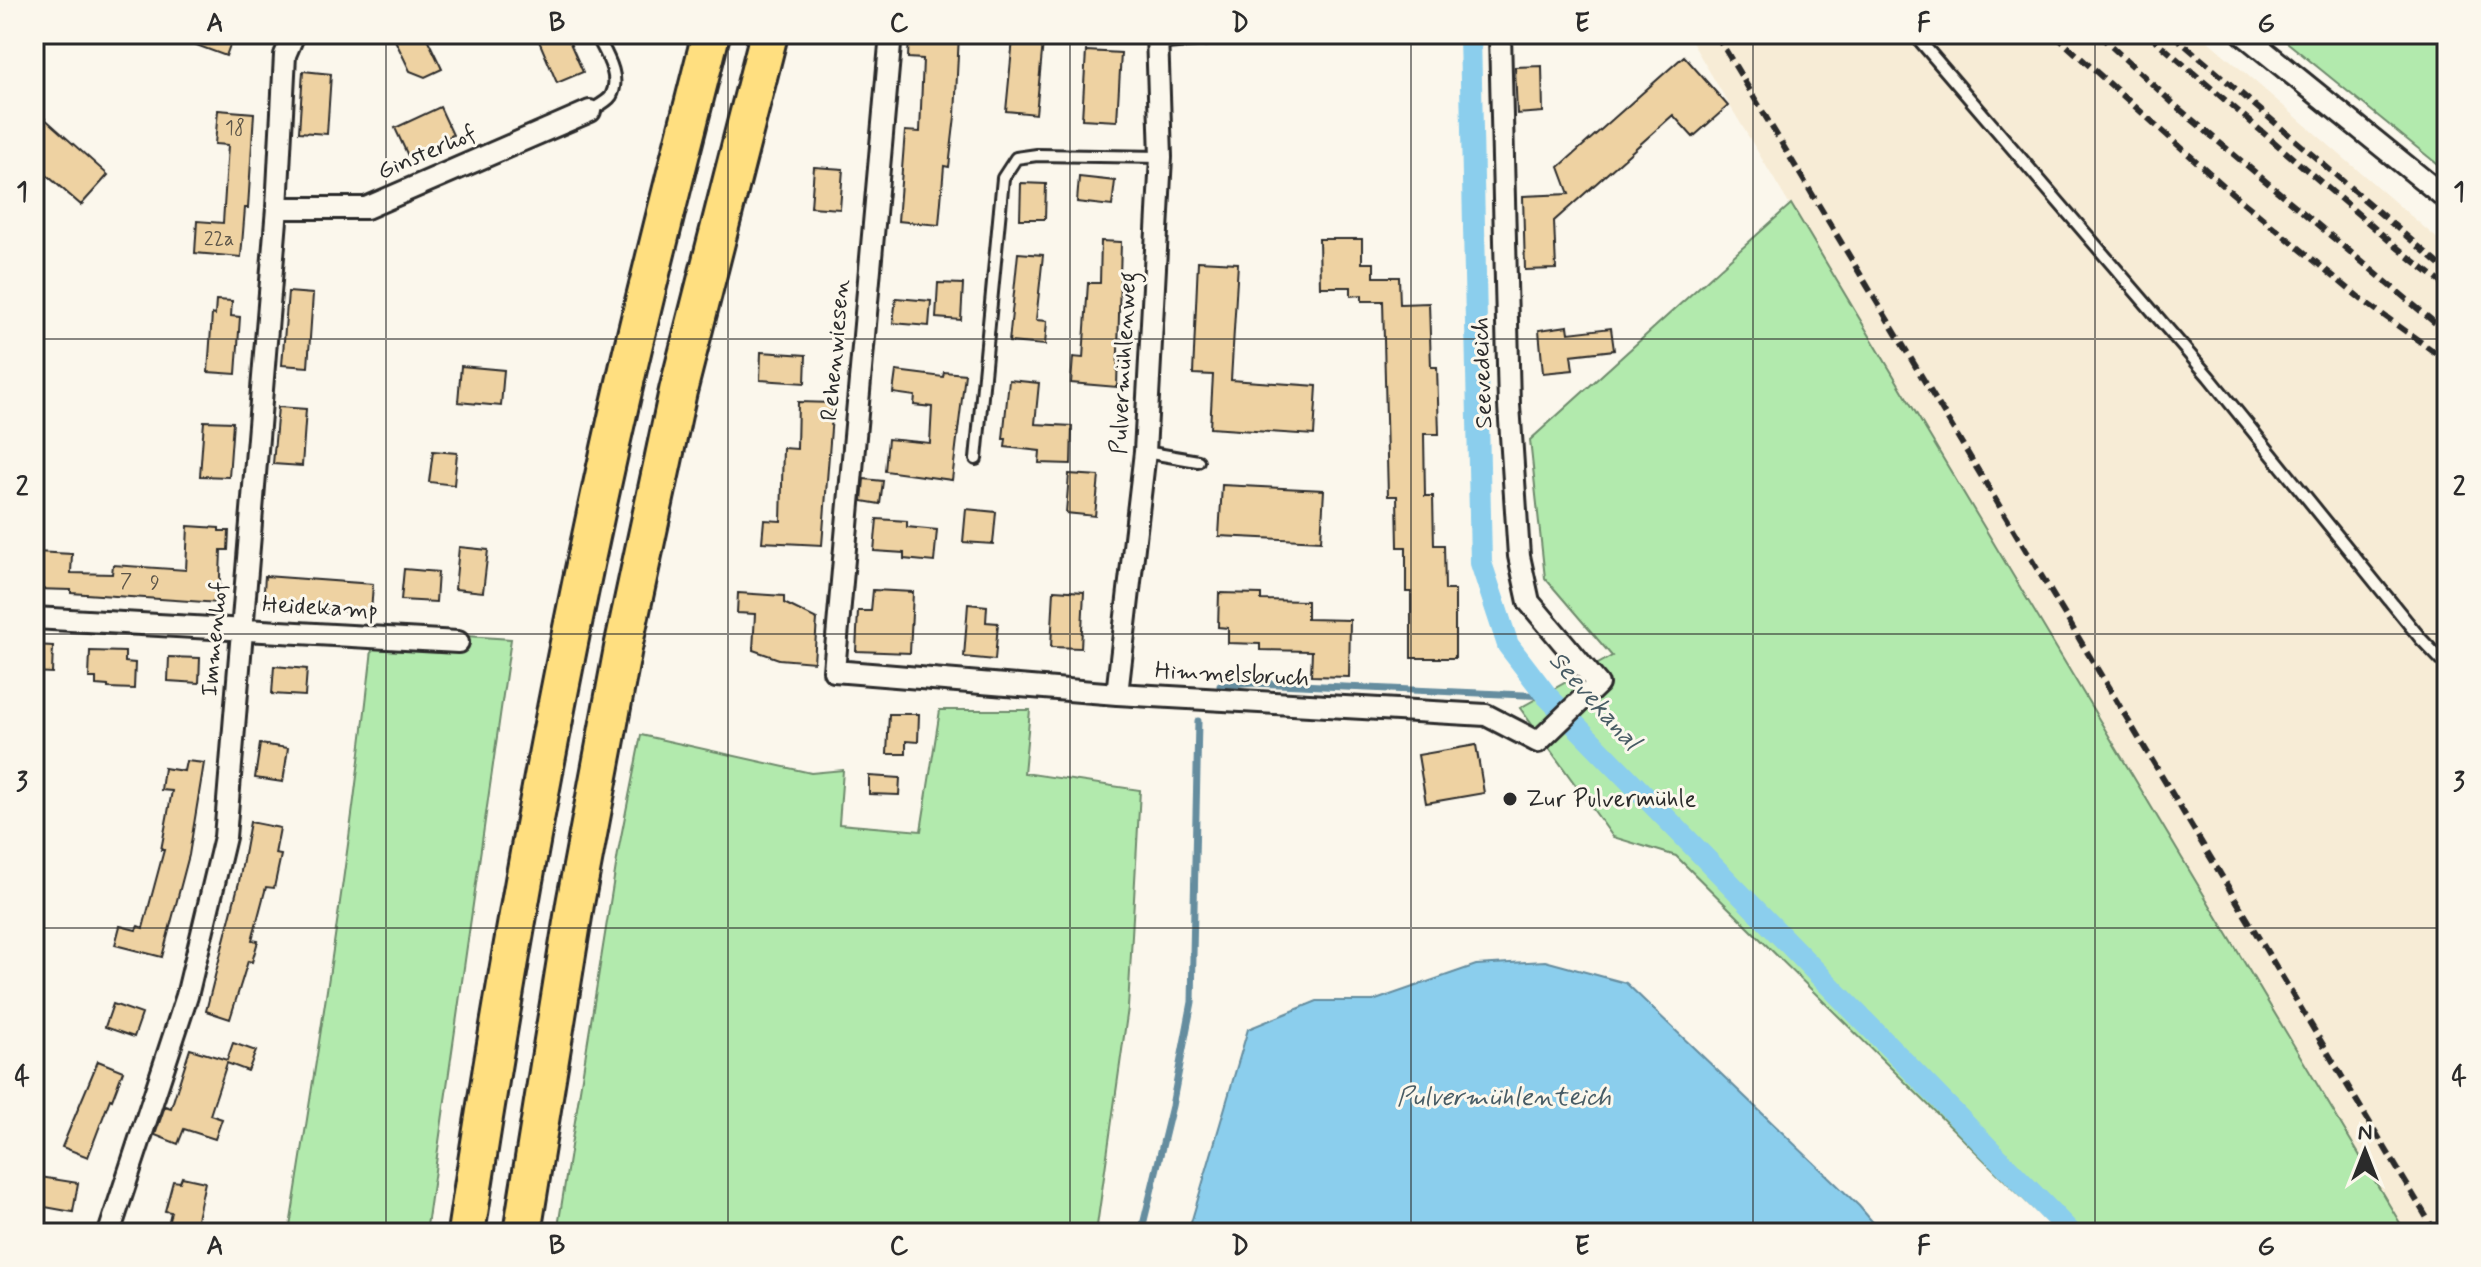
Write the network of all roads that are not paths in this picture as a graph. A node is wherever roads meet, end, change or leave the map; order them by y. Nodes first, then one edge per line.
1 (294, 34) edge
2 (596, 34) edge
3 (711, 34) edge
4 (769, 34) edge
5 (891, 34) edge
6 (1258, 34) edge
7 (1500, 34) edge
8 (1914, 34) edge
9 (2243, 34) edge
10 (1157, 39) edge
11 (590, 111) joint
12 (1161, 157) junction
13 (2447, 199) edge
14 (277, 208) junction
15 (1145, 452) junction
16 (976, 459) dead end
17 (1198, 461) dead end
18 (34, 618) edge
19 (242, 629) junction
20 (458, 642) dead end
21 (2447, 666) edge
22 (834, 671) joint
23 (1598, 684) joint
24 (1117, 694) junction
25 (109, 1233) edge
26 (466, 1233) edge
27 (522, 1233) edge

1 - 14 street, Immenhof
2 - 11 lane
3 - 26 highway
4 - 27 highway
5 - 22 street, Rehenwiesen
6 - 10 lane
7 - 23 street, Seevedeich
8 - 21 lane
9 - 13 street
10 - 12 street, Pulvermühlenweg
11 - 14 street, Ginsterhof
12 - 15 street, Pulvermühlenweg
12 - 16 lane
14 - 19 street, Immenhof
15 - 17 lane
15 - 24 street, Pulvermühlenweg
18 - 19 street, Heidekamp
19 - 20 street, Heidekamp
19 - 25 street, Immenhof
22 - 24 street, Himmelsbruch
23 - 24 street, Himmelsbruch

